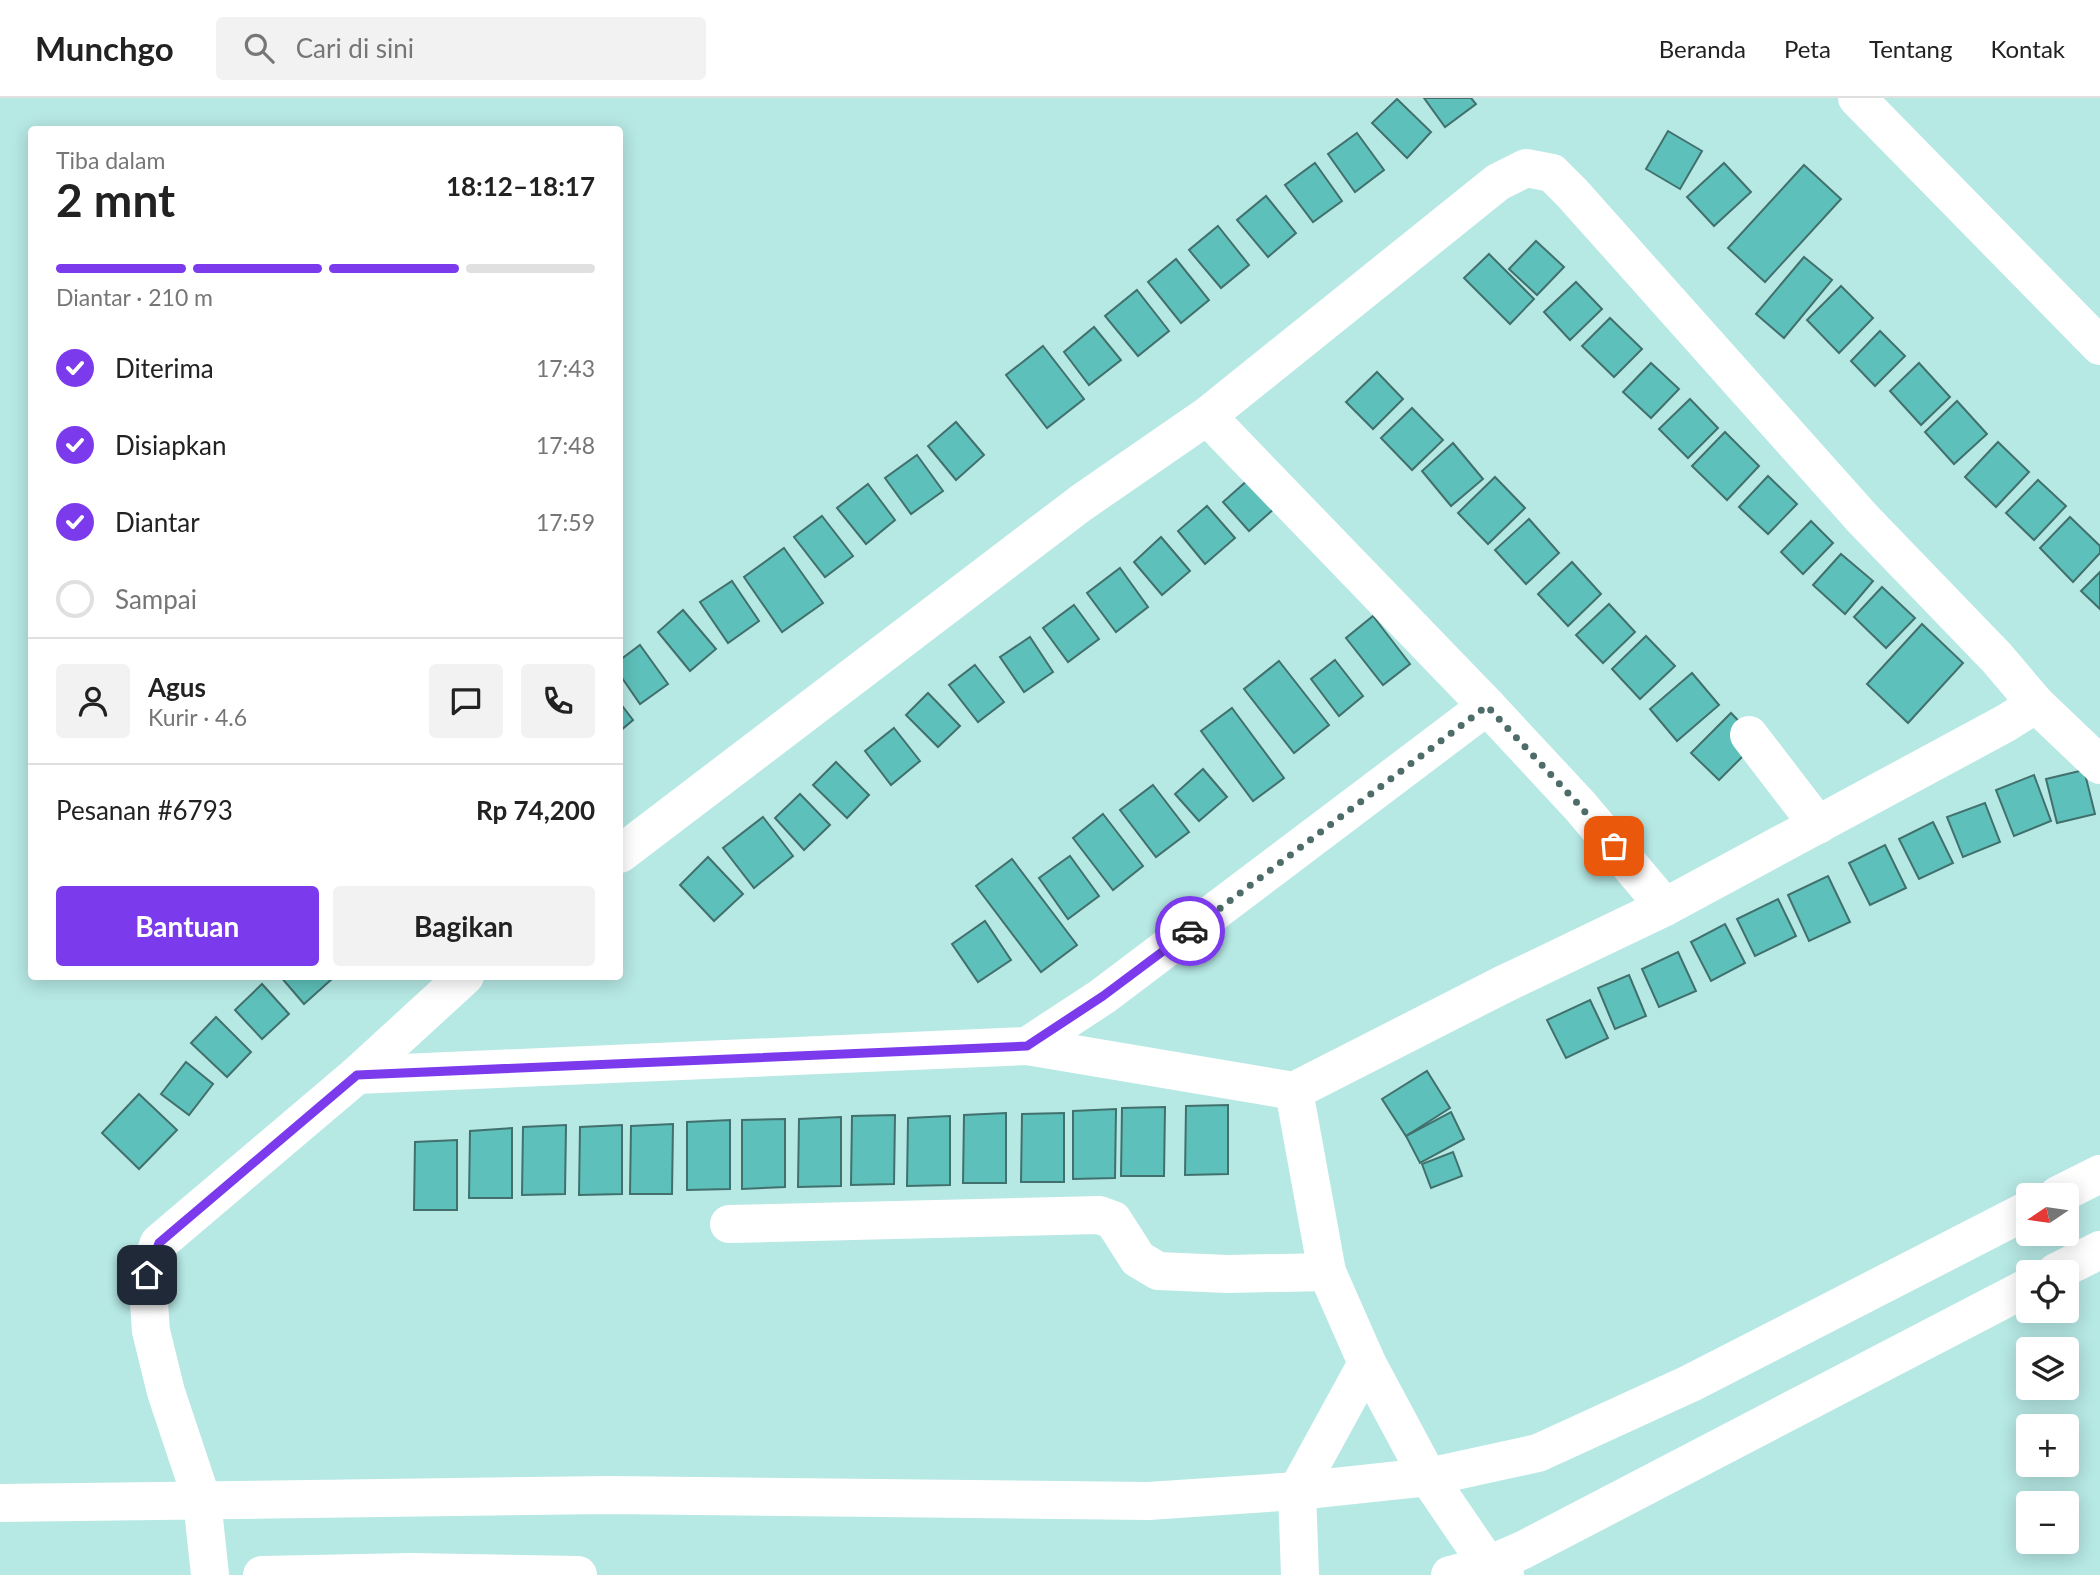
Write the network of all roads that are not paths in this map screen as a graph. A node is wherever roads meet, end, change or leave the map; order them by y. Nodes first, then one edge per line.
1 (1857, 98) edge
2 (2100, 346) edge
3 (1207, 416) junction
4 (2036, 704) junction
5 (1487, 706) junction
6 (1749, 735) dead end
7 (2100, 765) edge
8 (1818, 824) junction
9 (623, 852) edge
10 (1665, 907) junction
11 (461, 980) edge
12 (1027, 1046) junction
13 (357, 1075) junction
14 (1294, 1091) junction
15 (2100, 1174) edge
16 (2079, 1184) edge
17 (2016, 1216) edge
18 (729, 1224) dead end
19 (2100, 1250) edge
20 (2079, 1260) edge
21 (1327, 1272) junction
22 (2016, 1293) edge
23 (1367, 1363) junction
24 (1428, 1478) junction
25 (1297, 1490) junction
26 (202, 1500) junction
27 (0, 1503) edge
28 (1497, 1570) edge
29 (210, 1575) edge
30 (262, 1575) edge
31 (578, 1575) edge
32 (1300, 1575) edge
33 (1450, 1575) edge

1 - 2 street
3 - 4 street
3 - 5 street
3 - 9 street
4 - 7 street
4 - 8 street
5 - 10 street
5 - 12 street
6 - 8 street
8 - 10 street
10 - 14 street
11 - 13 street
12 - 13 street
12 - 14 street
13 - 26 street
14 - 21 street
15 - 16 street
17 - 24 street
18 - 21 street
19 - 20 street
21 - 23 street
22 - 28 street
23 - 24 street
23 - 25 street
24 - 25 street
24 - 28 street
25 - 26 street
25 - 32 street
26 - 27 street
26 - 29 street
28 - 33 street
30 - 31 street

